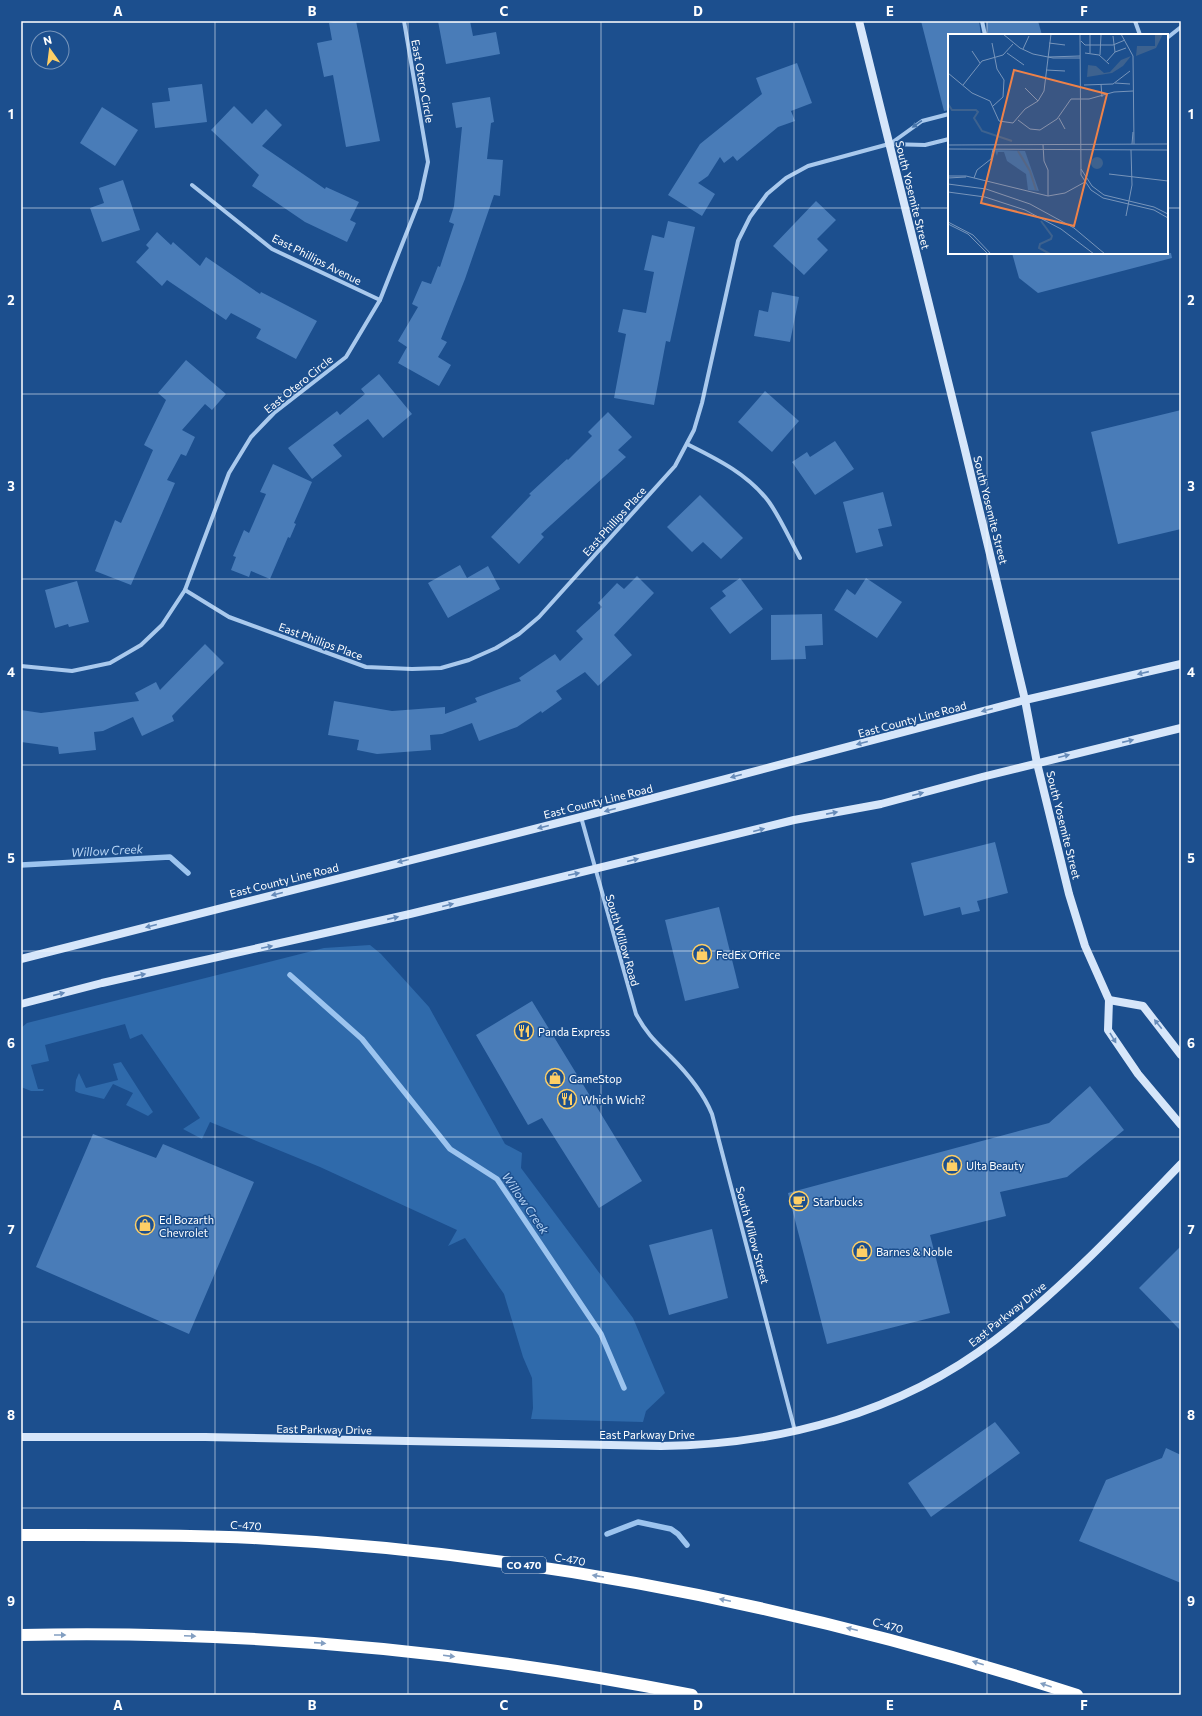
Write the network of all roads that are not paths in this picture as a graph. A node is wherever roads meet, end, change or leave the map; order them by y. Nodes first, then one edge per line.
1 (404, 21) edge
2 (859, 21) edge
3 (982, 21) edge
4 (1135, 21) edge
5 (1181, 27) edge
6 (986, 34) edge
7 (1140, 34) edge
8 (1168, 37) edge
9 (948, 114) edge
10 (948, 139) edge
11 (889, 144) junction
12 (192, 185) dead end
13 (380, 300) junction
14 (686, 444) junction
15 (800, 558) dead end
16 (185, 590) junction
17 (1181, 664) edge
18 (21, 666) edge
19 (1025, 700) junction
20 (1181, 728) edge
21 (1037, 763) junction
22 (581, 817) junction
23 (595, 869) junction
24 (21, 959) edge
25 (1109, 1000) junction
26 (21, 1004) edge
27 (670, 1055) joint
28 (1181, 1055) edge
29 (1181, 1125) edge
30 (1181, 1164) edge
31 (795, 1432) junction
32 (21, 1437) edge
33 (21, 1535) edge
34 (21, 1635) edge
35 (692, 1695) edge
36 (1077, 1695) edge

1 - 13 street, East Otero Circle
2 - 11 main road, South Yosemite Street
3 - 6 street
4 - 7 street
5 - 8 street
9 -> 11 street, East Phillips Place
10 - 11 street, East Phillips Place
11 - 14 street, East Phillips Place
11 - 19 main road, South Yosemite Street
12 - 13 street, East Phillips Avenue
13 - 16 street, East Otero Circle
14 - 15 street
14 - 16 street, East Phillips Place
16 - 18 street, East Otero Circle
17 -> 19 main road, East County Line Road
19 - 21 main road, South Yosemite Street
19 -> 22 main road, East County Line Road
21 -> 20 main road
23 -> 21 main road
21 - 25 main road, South Yosemite Street
22 - 23 street, South Willow Road
22 -> 24 main road, East County Line Road
26 -> 23 main road
23 - 27 street, South Willow Road
28 -> 25 main road
25 -> 29 main road, South Yosemite Street
27 - 31 street, South Willow Street
30 - 31 main road, East Parkway Drive
31 - 32 main road, East Parkway Drive
36 -> 33 highway, C-470 / CO 470
34 -> 35 highway

